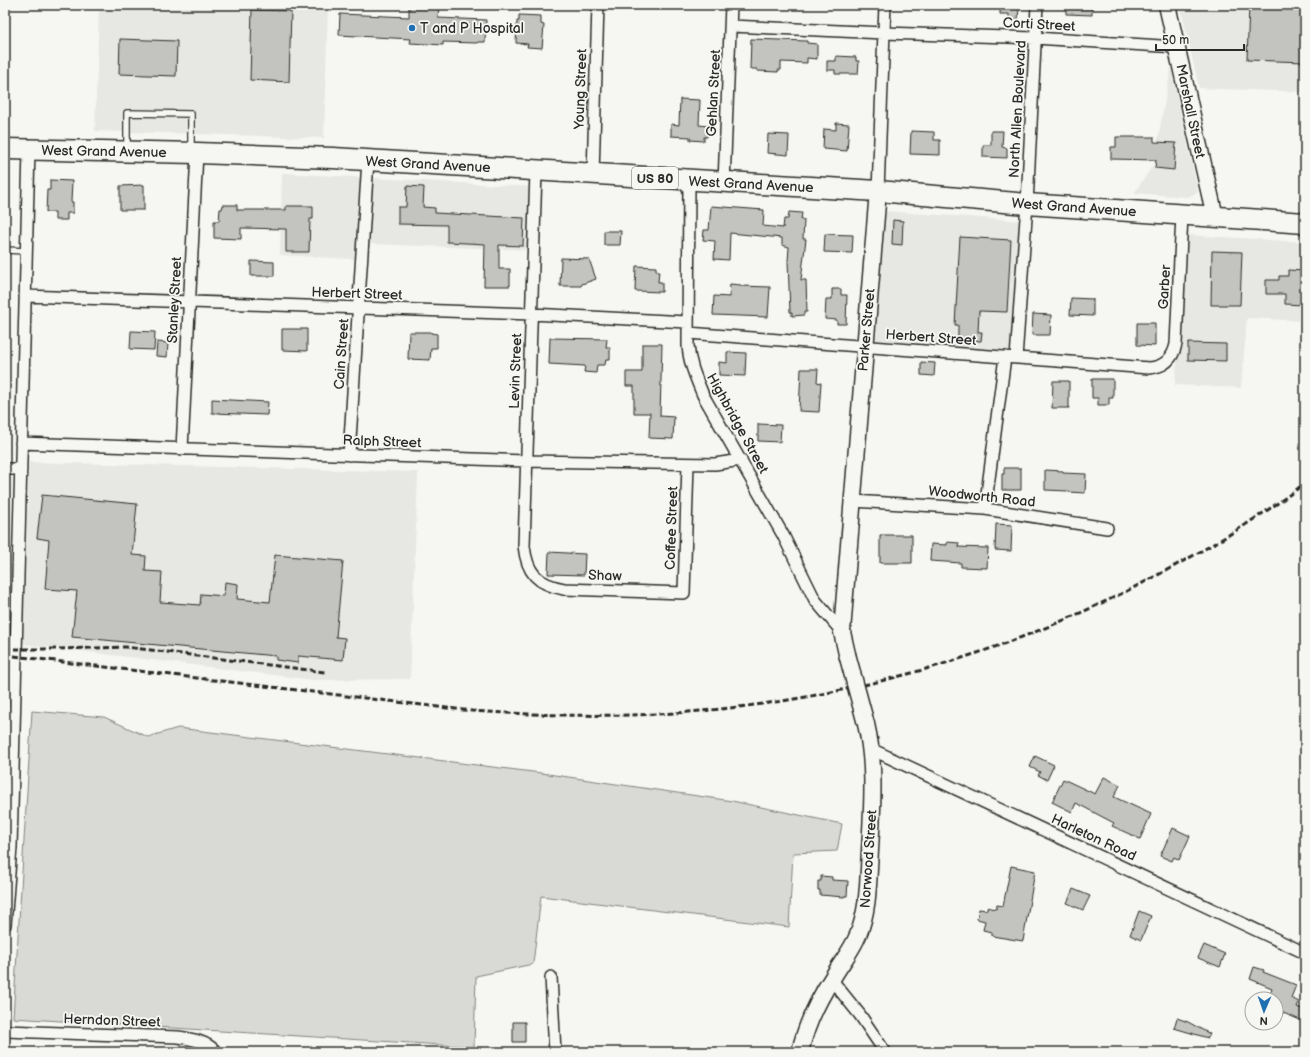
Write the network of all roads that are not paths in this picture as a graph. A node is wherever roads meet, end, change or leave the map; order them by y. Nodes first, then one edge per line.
1 (598, 5) edge
2 (732, 5) edge
3 (885, 5) edge
4 (1037, 5) edge
5 (1167, 5) edge
6 (731, 26) junction
7 (884, 33) junction
8 (1036, 38) junction
9 (1177, 47) junction
10 (5, 149) edge
11 (29, 150) junction
12 (127, 152) junction
13 (194, 153) junction
14 (368, 160) junction
15 (536, 171) junction
16 (593, 174) junction
17 (689, 180) junction
18 (724, 183) junction
19 (878, 191) junction
20 (1027, 204) junction
21 (1182, 215) junction
22 (1214, 217) junction
23 (1305, 223) edge
24 (5, 250) edge
25 (26, 251) junction
26 (25, 296) junction
27 (189, 302) junction
28 (359, 308) junction
29 (532, 314) junction
30 (688, 328) junction
31 (865, 347) junction
32 (1005, 357) junction
33 (1016, 358) junction
34 (1170, 359) joint
35 (21, 443) junction
36 (182, 449) junction
37 (349, 455) junction
38 (741, 460) junction
39 (526, 461) junction
40 (688, 464) junction
41 (5, 469) edge
42 (21, 469) junction
43 (853, 501) junction
44 (985, 509) junction
45 (1107, 528) dead end
46 (531, 570) joint
47 (684, 593) joint
48 (842, 632) junction
49 (847, 654) joint
50 (871, 749) junction
51 (5, 926) edge
52 (1305, 953) edge
53 (551, 977) dead end
54 (832, 979) junction
55 (5, 1031) edge
56 (215, 1051) edge
57 (555, 1052) edge
58 (800, 1052) edge
59 (885, 1052) edge

1 - 16 street, Young Street
2 - 6 street, Gehlan Street
3 - 7 street, Parker Street
4 - 8 street, North Allen Boulevard
5 - 9 street, Marshall Street
6 - 7 street, Corti Street
6 - 18 street, Gehlan Street
7 - 8 street, Corti Street
7 - 19 street, Parker Street
8 - 9 street, Corti Street
8 - 20 street, North Allen Boulevard
9 - 22 street, Marshall Street
10 - 11 highway, West Grand Avenue / US 80
11 - 12 highway, West Grand Avenue / US 80
11 - 25 street
12 - 13 highway, West Grand Avenue / US 80
12 - 13 lane
13 - 14 highway, West Grand Avenue / US 80
13 - 27 street, Stanley Street
14 - 15 highway, West Grand Avenue / US 80
14 - 28 street, Cain Street
15 - 16 highway, West Grand Avenue / US 80
15 - 29 street, Levin Street
16 - 17 highway, West Grand Avenue / US 80
17 - 18 highway, West Grand Avenue / US 80
17 - 30 street, Highbridge Street
18 - 19 highway, West Grand Avenue / US 80
19 - 20 highway, West Grand Avenue / US 80
19 - 31 street, Parker Street
20 - 21 highway, West Grand Avenue / US 80
20 - 33 street, North Allen Boulevard
21 - 22 highway, West Grand Avenue / US 80
21 - 34 street, Garber
22 - 23 highway, West Grand Avenue / US 80
24 - 25 lane
25 - 26 street
26 - 27 street, Herbert Street
26 - 35 street
27 - 28 street, Herbert Street
27 - 36 street, Stanley Street
28 - 29 street, Herbert Street
28 - 37 street, Cain Street
29 - 30 street, Herbert Street
29 - 39 street, Levin Street
30 - 31 street, Herbert Street
30 - 38 street, Highbridge Street
31 - 32 street, Herbert Street
31 - 43 street, Parker Street
32 - 33 street, Herbert Street
32 - 44 street
33 - 34 street, Herbert Street
35 - 36 street, Ralph Street
35 - 42 street
36 - 37 street, Ralph Street
37 - 39 street, Ralph Street
38 - 40 street, Ralph Street
38 - 48 street, Highbridge Street
39 - 40 street, Ralph Street
39 - 46 street, Levin Street
40 - 47 street, Coffee Street
41 - 42 street
42 - 51 street
43 - 44 street, Woodworth Road
43 - 48 street, Parker Street
44 - 45 street, Woodworth Road
46 - 47 street, Shaw
48 - 49 street, Parker Street
49 - 50 street, Norwood Street, bridge
50 - 52 street, Harleton Road
50 - 54 street, Norwood Street
53 - 57 street
54 - 58 street, Norwood Street
54 - 59 street
55 - 56 street, Herndon Street

